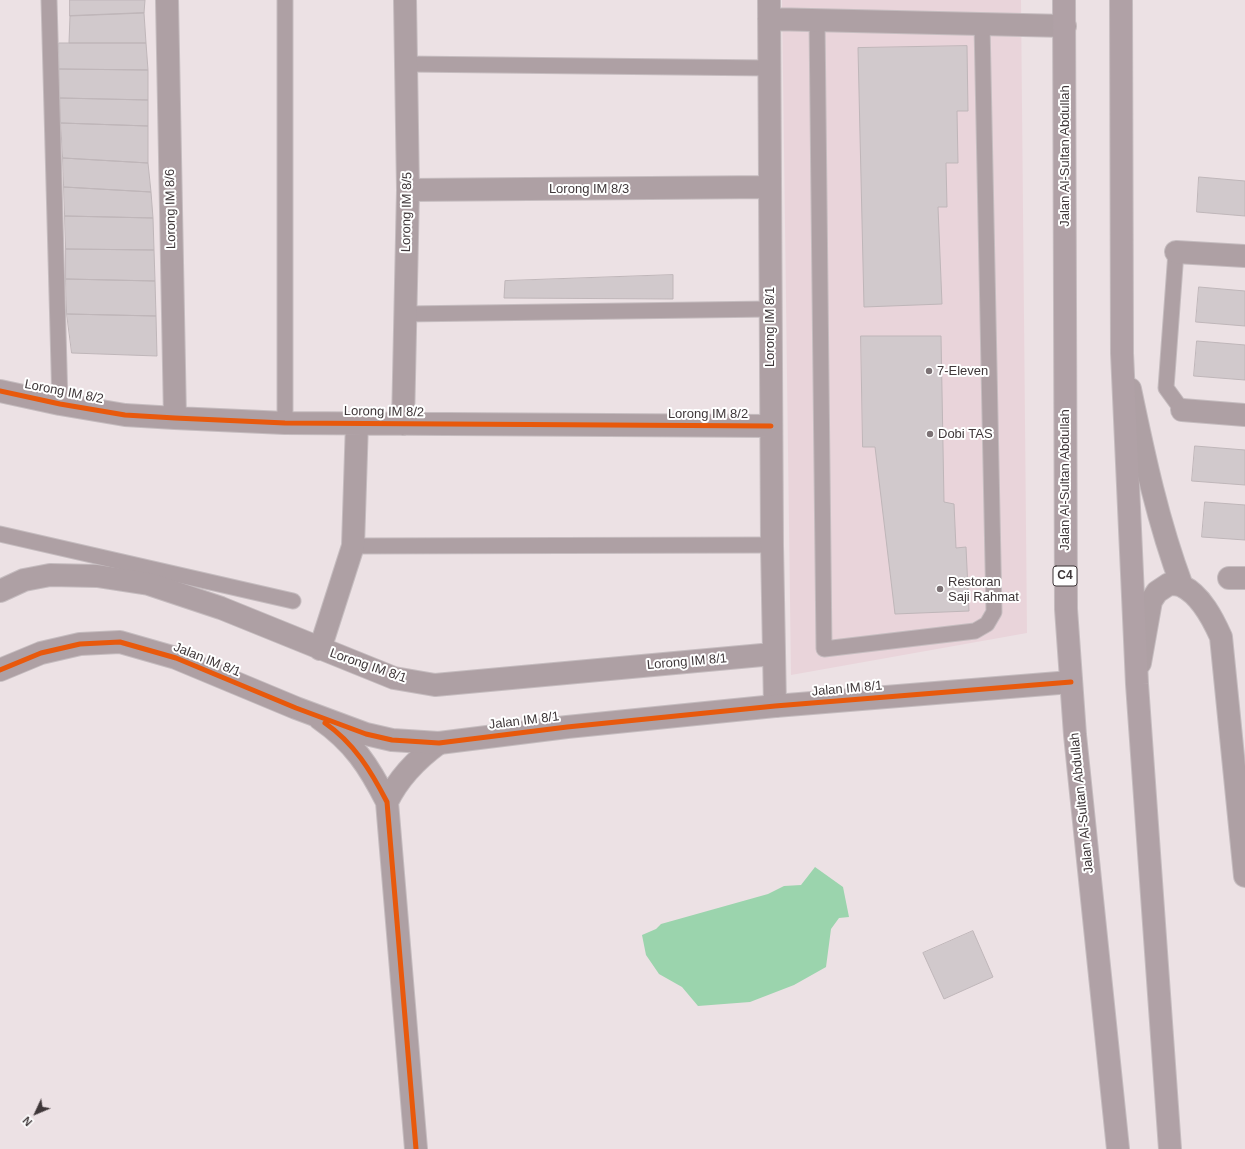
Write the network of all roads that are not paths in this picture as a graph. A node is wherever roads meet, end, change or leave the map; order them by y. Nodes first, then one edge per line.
1 (49, 0) edge
2 (168, 0) edge
3 (285, 0) edge
4 (405, 0) edge
5 (1064, 0) edge
6 (1121, 0) edge
7 (769, 10) edge
8 (817, 20) junction
9 (982, 24) junction
10 (1065, 26) junction
11 (406, 64) junction
12 (769, 68) junction
13 (770, 188) junction
14 (408, 190) junction
15 (1176, 252) joint
16 (1245, 256) edge
17 (770, 309) junction
18 (405, 314) junction
19 (1122, 353) junction
20 (0, 391) edge
21 (60, 404) junction
22 (1182, 410) joint
23 (1245, 415) edge
24 (175, 418) junction
25 (357, 422) junction
26 (285, 423) junction
27 (403, 424) junction
28 (771, 426) junction
29 (0, 534) edge
30 (772, 545) junction
31 (353, 546) junction
32 (1182, 586) junction
33 (0, 591) edge
34 (294, 601) dead end
35 (320, 649) junction
36 (773, 654) junction
37 (0, 670) edge
38 (1071, 682) junction
39 (1137, 684) junction
40 (775, 706) junction
41 (314, 715) junction
42 (439, 743) junction
43 (387, 802) junction
44 (1244, 866) edge
45 (416, 1149) edge
46 (1118, 1149) edge
47 (1170, 1149) edge

1 - 21 lane
2 - 24 street, Lorong IM 8/6
3 - 26 lane
4 - 11 street, Lorong IM 8/5
5 - 10 main road, Jalan Al-Sultan Abdullah / C4
6 - 19 main road
7 - 8 street
7 - 12 street, Lorong IM 8/1
8 - 9 street
8 - 9 lane
9 - 10 street
10 - 38 main road, Jalan Al-Sultan Abdullah / C4
11 - 12 lane
11 - 14 street, Lorong IM 8/5
12 - 13 street, Lorong IM 8/1
13 - 14 street, Lorong IM 8/3
13 - 17 street, Lorong IM 8/1
14 - 18 street, Lorong IM 8/5
15 - 16 street
15 - 22 lane
17 - 18 lane
17 - 28 street, Lorong IM 8/1
18 - 27 street, Lorong IM 8/5
19 - 32 street
19 - 39 main road
20 - 21 street, Lorong IM 8/2
21 - 24 street, Lorong IM 8/2
22 - 23 street
24 - 26 street, Lorong IM 8/2
25 - 26 street, Lorong IM 8/2
25 - 27 street, Lorong IM 8/2
25 - 31 street
27 - 28 street, Lorong IM 8/2
28 - 30 street, Lorong IM 8/1
29 - 34 lane
30 - 31 lane
30 - 36 street, Lorong IM 8/1
31 - 35 street
32 - 39 street
32 - 44 street
33 - 35 street, Lorong IM 8/1
35 - 36 street, Lorong IM 8/1
36 - 40 street, Lorong IM 8/1
37 - 41 street, Jalan IM 8/1
38 - 40 street, Jalan IM 8/1
38 - 46 main road, Jalan Al-Sultan Abdullah / C4
39 - 47 main road
40 - 42 street, Jalan IM 8/1
41 - 42 street, Jalan IM 8/1
41 - 43 street
42 - 43 street
43 - 45 street

